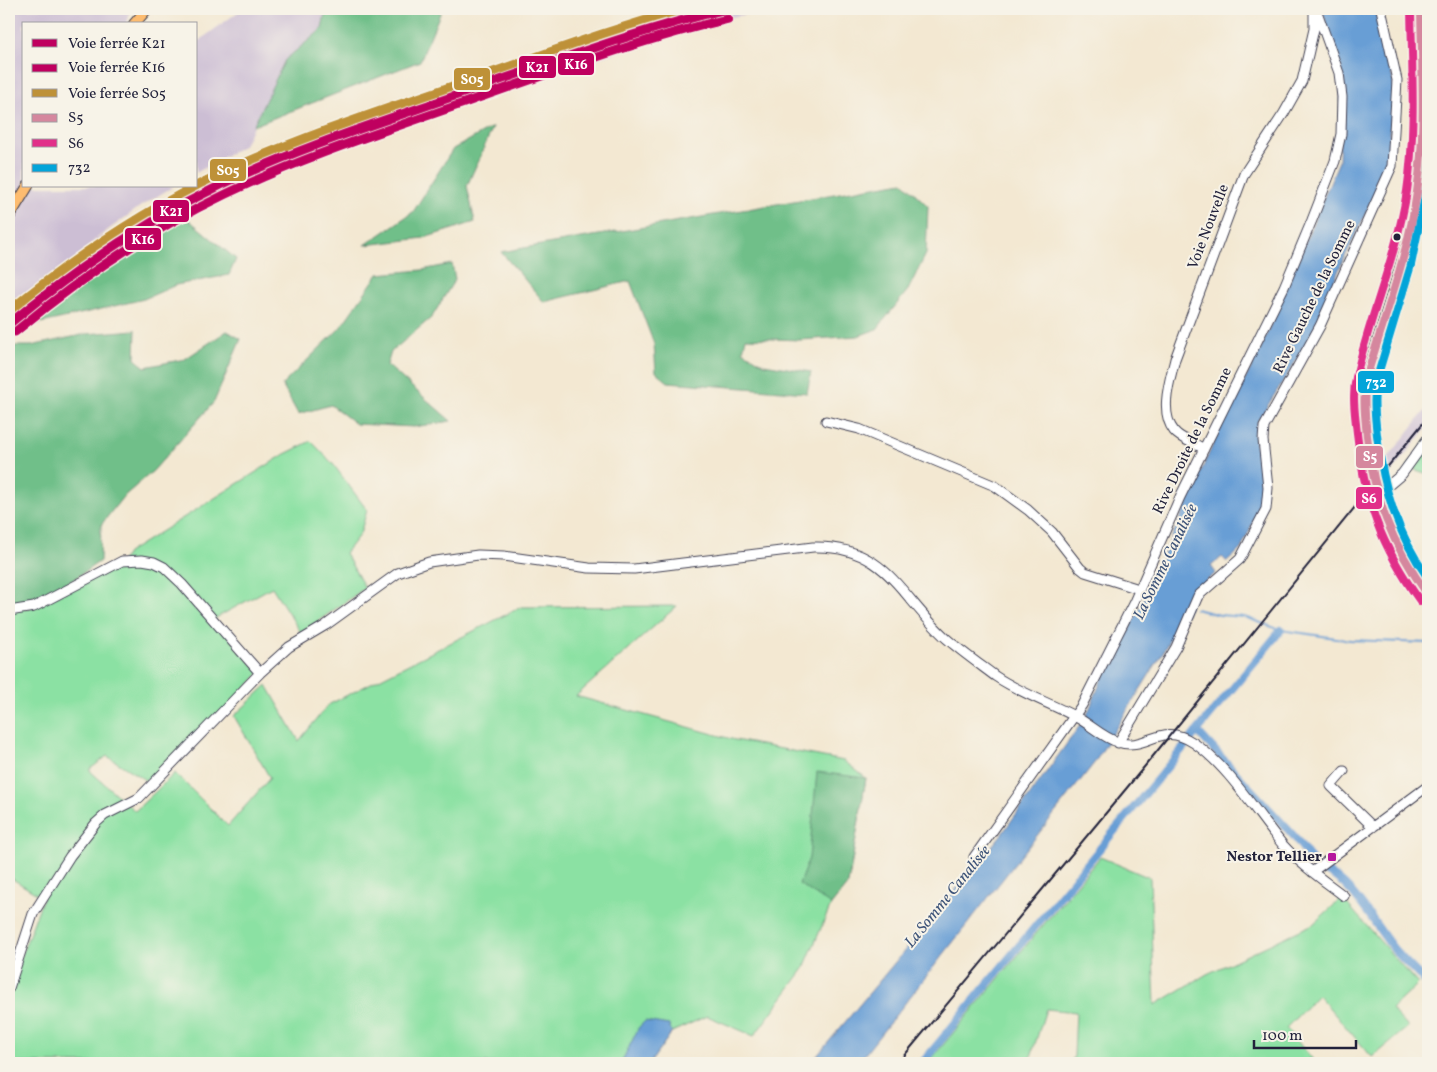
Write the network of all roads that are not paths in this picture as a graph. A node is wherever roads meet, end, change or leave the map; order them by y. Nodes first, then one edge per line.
1 (147, 9) edge
2 (1315, 9) edge
3 (1381, 9) edge
4 (1421, 9) edge
5 (136, 17) edge
6 (1425, 26) edge
7 (27, 188) edge
8 (9, 216) edge
9 (826, 421) dead end
10 (1428, 438) edge
11 (1204, 450) junction
12 (1376, 496) junction
13 (1140, 590) junction
14 (1428, 594) edge
15 (9, 611) edge
16 (260, 673) junction
17 (1076, 717) junction
18 (1116, 742) junction
19 (1344, 771) dead end
20 (1428, 786) edge
21 (1373, 827) junction
22 (974, 857) dead end
23 (1312, 872) junction
24 (1344, 896) dead end
25 (9, 988) edge

1 - 5 main road
2 - 11 street, Rive Droite de la Somme
2 - 11 street, Voie Nouvelle
3 - 18 street, Rive Gauche de la Somme
4 - 6 main road
6 - 12 main road
7 - 8 main road
9 - 13 street
10 - 12 street
11 - 13 street, Rive Droite de la Somme
12 - 14 main road
13 - 17 street, Rive Droite de la Somme
15 - 16 street
16 - 17 street
16 - 25 street
17 - 18 street
17 - 22 street, Rive Droite de la Somme
18 - 23 street
19 - 21 street
20 - 21 street
21 - 23 street
23 - 24 street

